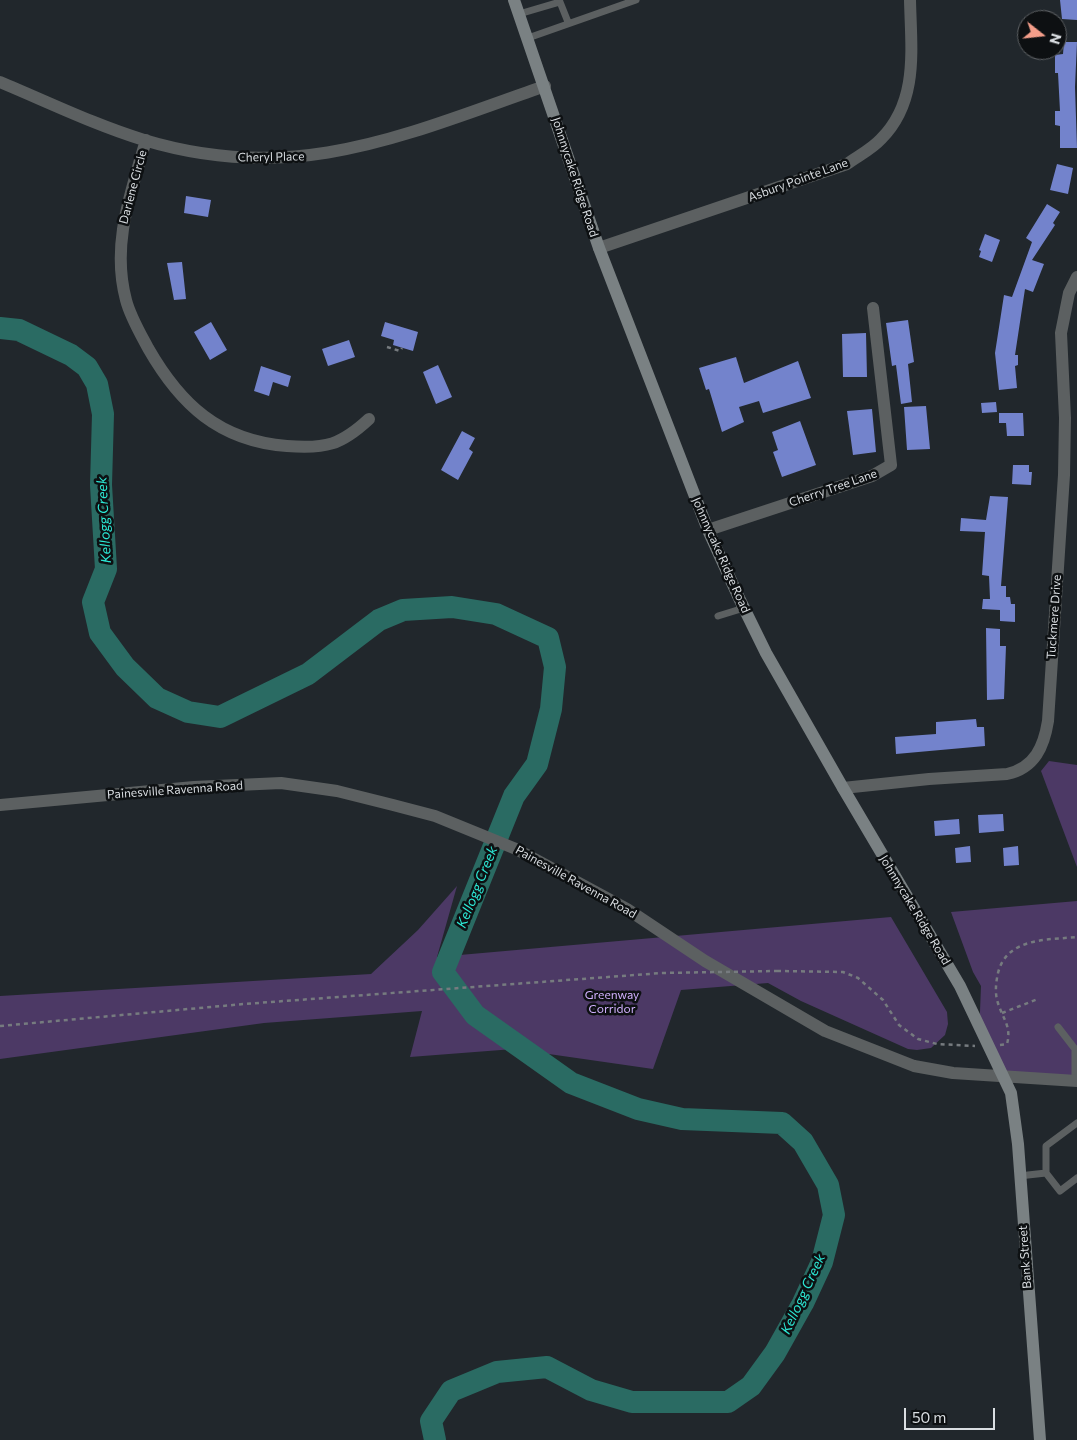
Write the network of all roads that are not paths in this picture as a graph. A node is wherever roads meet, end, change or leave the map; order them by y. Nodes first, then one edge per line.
1 (514, 0) edge
2 (636, 0) edge
3 (910, 0) edge
4 (559, 1) edge
5 (519, 14) junction
6 (568, 22) junction
7 (528, 38) junction
8 (0, 82) edge
9 (545, 86) junction
10 (146, 140) junction
11 (599, 248) junction
12 (1077, 277) edge
13 (873, 308) dead end
14 (370, 419) dead end
15 (708, 530) junction
16 (744, 608) junction
17 (718, 616) dead end
18 (843, 788) junction
19 (0, 805) edge
20 (1058, 1027) dead end
21 (1077, 1053) edge
22 (1003, 1075) junction
23 (1076, 1080) edge
24 (1077, 1123) edge
25 (1046, 1173) junction
26 (1019, 1176) junction
27 (1077, 1178) edge
28 (1040, 1440) edge

1 - 5 main road, Johnnycake Ridge Road
2 - 6 lane
3 - 11 street, Asbury Pointe Lane
4 - 5 lane
4 - 6 lane
5 - 7 main road, Johnnycake Ridge Road
6 - 7 lane
7 - 9 main road, Johnnycake Ridge Road
8 - 10 street, Cheryl Place
9 - 10 street, Cheryl Place
9 - 11 main road, Johnnycake Ridge Road
10 - 14 street, Darlene Circle
11 - 15 main road, Johnnycake Ridge Road
12 - 18 street, Tuckmere Drive
13 - 15 street, Cherry Tree Lane
15 - 16 main road, Johnnycake Ridge Road
16 - 17 lane
16 - 18 main road, Johnnycake Ridge Road
18 - 22 main road, Johnnycake Ridge Road
19 - 22 street, Painesville Ravenna Road
20 - 21 lane
21 - 23 lane
22 - 23 street, Painesville Ravenna Road
22 - 26 main road, Bank Street
24 - 25 lane
25 - 26 lane
25 - 27 lane
26 - 28 main road, Bank Street

